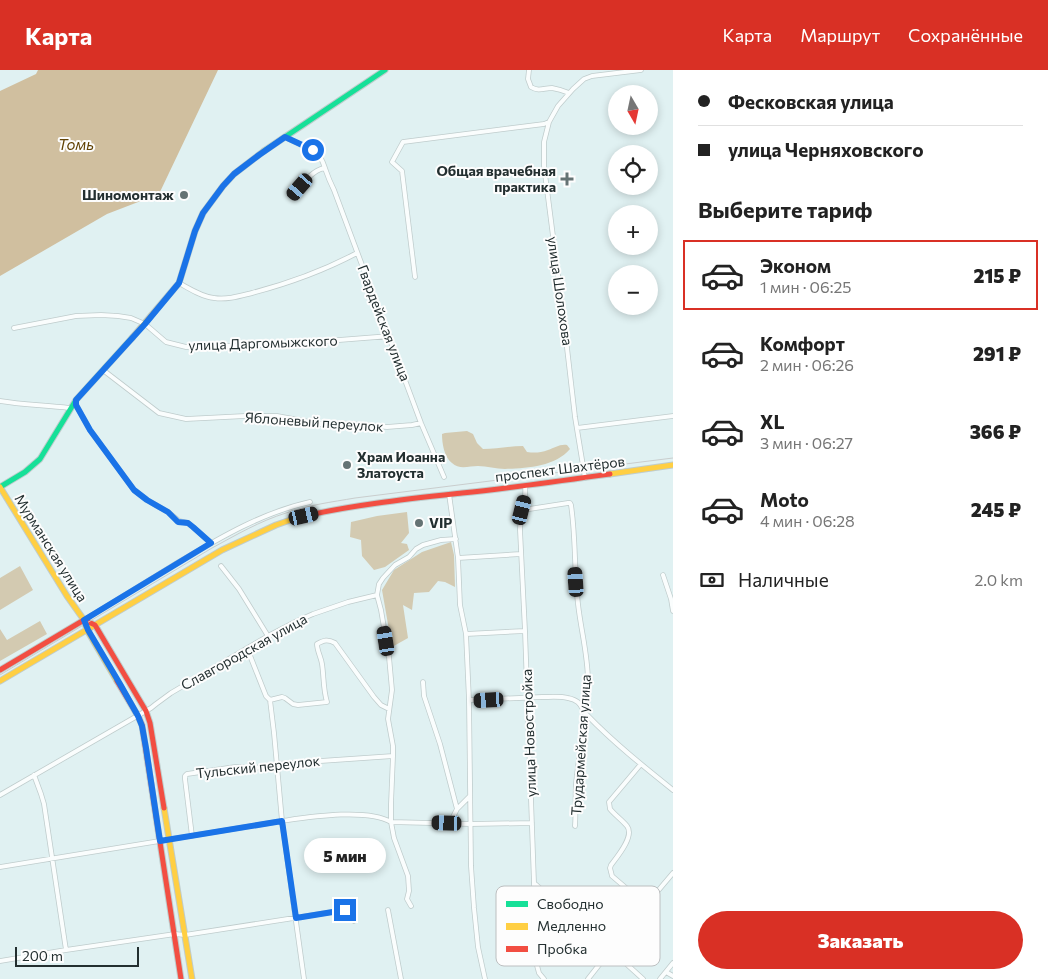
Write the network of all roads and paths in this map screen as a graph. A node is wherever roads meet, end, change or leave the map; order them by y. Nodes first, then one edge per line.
1 (385, 70) edge
2 (529, 70) edge
3 (641, 70) edge
4 (569, 93) junction
5 (549, 122) junction
6 (285, 137) junction
7 (324, 168) junction
8 (293, 195) dead end
9 (357, 253) junction
10 (415, 277) dead end
11 (179, 283) junction
12 (145, 324) junction
13 (14, 328) dead end
14 (390, 336) junction
15 (103, 369) junction
16 (76, 400) junction
17 (0, 401) edge
18 (69, 408) junction
19 (673, 416) edge
20 (422, 423) junction
21 (577, 428) junction
22 (673, 465) edge
23 (444, 477) dead end
24 (585, 478) junction
25 (525, 486) junction
26 (0, 487) edge
27 (449, 494) junction
28 (310, 502) dead end
29 (522, 510) junction
30 (456, 539) junction
31 (211, 543) junction
32 (521, 554) junction
33 (458, 558) junction
34 (221, 566) dead end
35 (663, 575) dead end
36 (377, 595) junction
37 (673, 610) edge
38 (84, 620) junction
39 (95, 626) junction
40 (88, 630) junction
41 (525, 631) junction
42 (466, 634) junction
43 (268, 636) junction
44 (247, 648) junction
45 (0, 670) edge
46 (0, 682) edge
47 (423, 682) dead end
48 (528, 698) junction
49 (270, 700) junction
50 (469, 700) junction
51 (389, 709) junction
52 (146, 711) junction
53 (585, 713) junction
54 (138, 716) junction
55 (393, 756) junction
56 (277, 764) junction
57 (641, 764) junction
58 (34, 776) junction
59 (673, 790) edge
60 (0, 795) edge
61 (470, 796) junction
62 (458, 809) junction
63 (282, 821) junction
64 (391, 822) junction
65 (532, 822) junction
66 (450, 823) junction
67 (471, 824) junction
68 (575, 826) dead end
69 (192, 836) junction
70 (169, 839) junction
71 (160, 841) junction
72 (52, 858) junction
73 (0, 867) edge
74 (673, 873) edge
75 (534, 884) joint
76 (536, 886) edge
77 (624, 886) edge
78 (660, 888) edge
79 (412, 906) dead end
80 (388, 910) dead end
81 (296, 918) junction
82 (354, 921) dead end
83 (175, 934) junction
84 (185, 934) junction
85 (66, 950) junction
86 (0, 961) edge
87 (673, 964) edge
88 (537, 966) edge
89 (598, 966) edge
90 (629, 966) edge
91 (666, 972) junction
92 (673, 976) edge
93 (181, 979) edge
94 (192, 979) edge
95 (304, 979) edge
96 (401, 979) edge
97 (485, 979) edge
98 (544, 979) edge
99 (588, 979) edge
100 (643, 979) edge
101 (660, 979) edge

1 - 6 main road
2 - 4 street
3 - 4 street, улица Шолохова
4 - 5 street, улица Шолохова
5 - 10 street
5 - 21 street, улица Шолохова
6 - 7 street, Гвардейская улица
6 - 11 main road
7 - 8 street
7 - 9 street, Гвардейская улица
9 - 11 street
9 - 14 street, Гвардейская улица
11 - 12 main road
12 - 13 street
12 - 14 street, улица Даргомыжского
12 - 15 main road
14 - 20 street, Гвардейская улица
15 - 16 main road
15 - 20 street, Яблоневый переулок
16 - 18 main road
16 - 31 street
17 - 18 street
18 - 26 main road
19 - 21 street
20 - 23 street, Гвардейская улица
21 - 24 street, улица Шолохова
22 - 24 main road, проспект Шахтёров
24 - 25 main road, проспект Шахтёров
25 - 27 main road, проспект Шахтёров
25 - 29 street, улица Новостройка
26 - 38 main road, Мурманская улица
27 - 30 street
27 - 39 main road, проспект Шахтёров
28 - 31 street
29 - 32 street, улица Новостройка
29 - 53 street, Трудармейская улица
30 - 33 street
30 - 36 street
31 - 38 street
32 - 33 street
32 - 41 street, улица Новостройка
33 - 42 street
34 - 43 street
35 - 37 street
36 - 43 street, Славгородская улица
36 - 51 street
38 - 39 main road, Мурманская улица
38 - 40 main road, Мурманская улица
38 - 45 main road
39 - 40 main road, проспект Шахтёров
39 - 52 main road
40 - 46 main road, проспект Шахтёров
40 - 54 main road, Мурманская улица
41 - 42 street
41 - 48 street, улица Новостройка
42 - 50 street
43 - 44 street, Славгородская улица
44 - 49 street
44 - 52 street, Славгородская улица
47 - 62 street
48 - 50 street
48 - 53 street
48 - 65 street, улица Новостройка
49 - 51 street
49 - 56 street
50 - 61 street
51 - 55 street
52 - 54 street, Славгородская улица
52 - 70 main road
53 - 57 street
53 - 68 street, Трудармейская улица
54 - 58 street, Славгородская улица
54 - 71 main road, Мурманская улица
55 - 56 street, Тульский переулок
55 - 64 street
56 - 63 street
56 - 69 street, Тульский переулок
57 - 59 street
57 - 77 street
58 - 60 street, Славгородская улица
58 - 72 street
61 - 62 street
61 - 67 street
62 - 66 street
63 - 64 street
63 - 69 street
63 - 81 street
64 - 66 street
64 - 79 street
65 - 67 street
65 - 75 street, улица Новостройка
66 - 67 street
67 - 97 street
69 - 70 street
70 - 71 street
70 - 84 main road
71 - 72 street
71 - 83 main road, Мурманская улица
72 - 73 street
72 - 85 street
74 - 78 street
75 - 76 street
80 - 96 street
81 - 82 street
81 - 84 street
81 - 95 street
83 - 84 street
83 - 85 street
83 - 93 main road, Мурманская улица
84 - 94 main road
85 - 86 street
87 - 91 street
88 - 98 street, улица Новостройка
89 - 99 street
90 - 100 street
91 - 92 street
91 - 101 street

